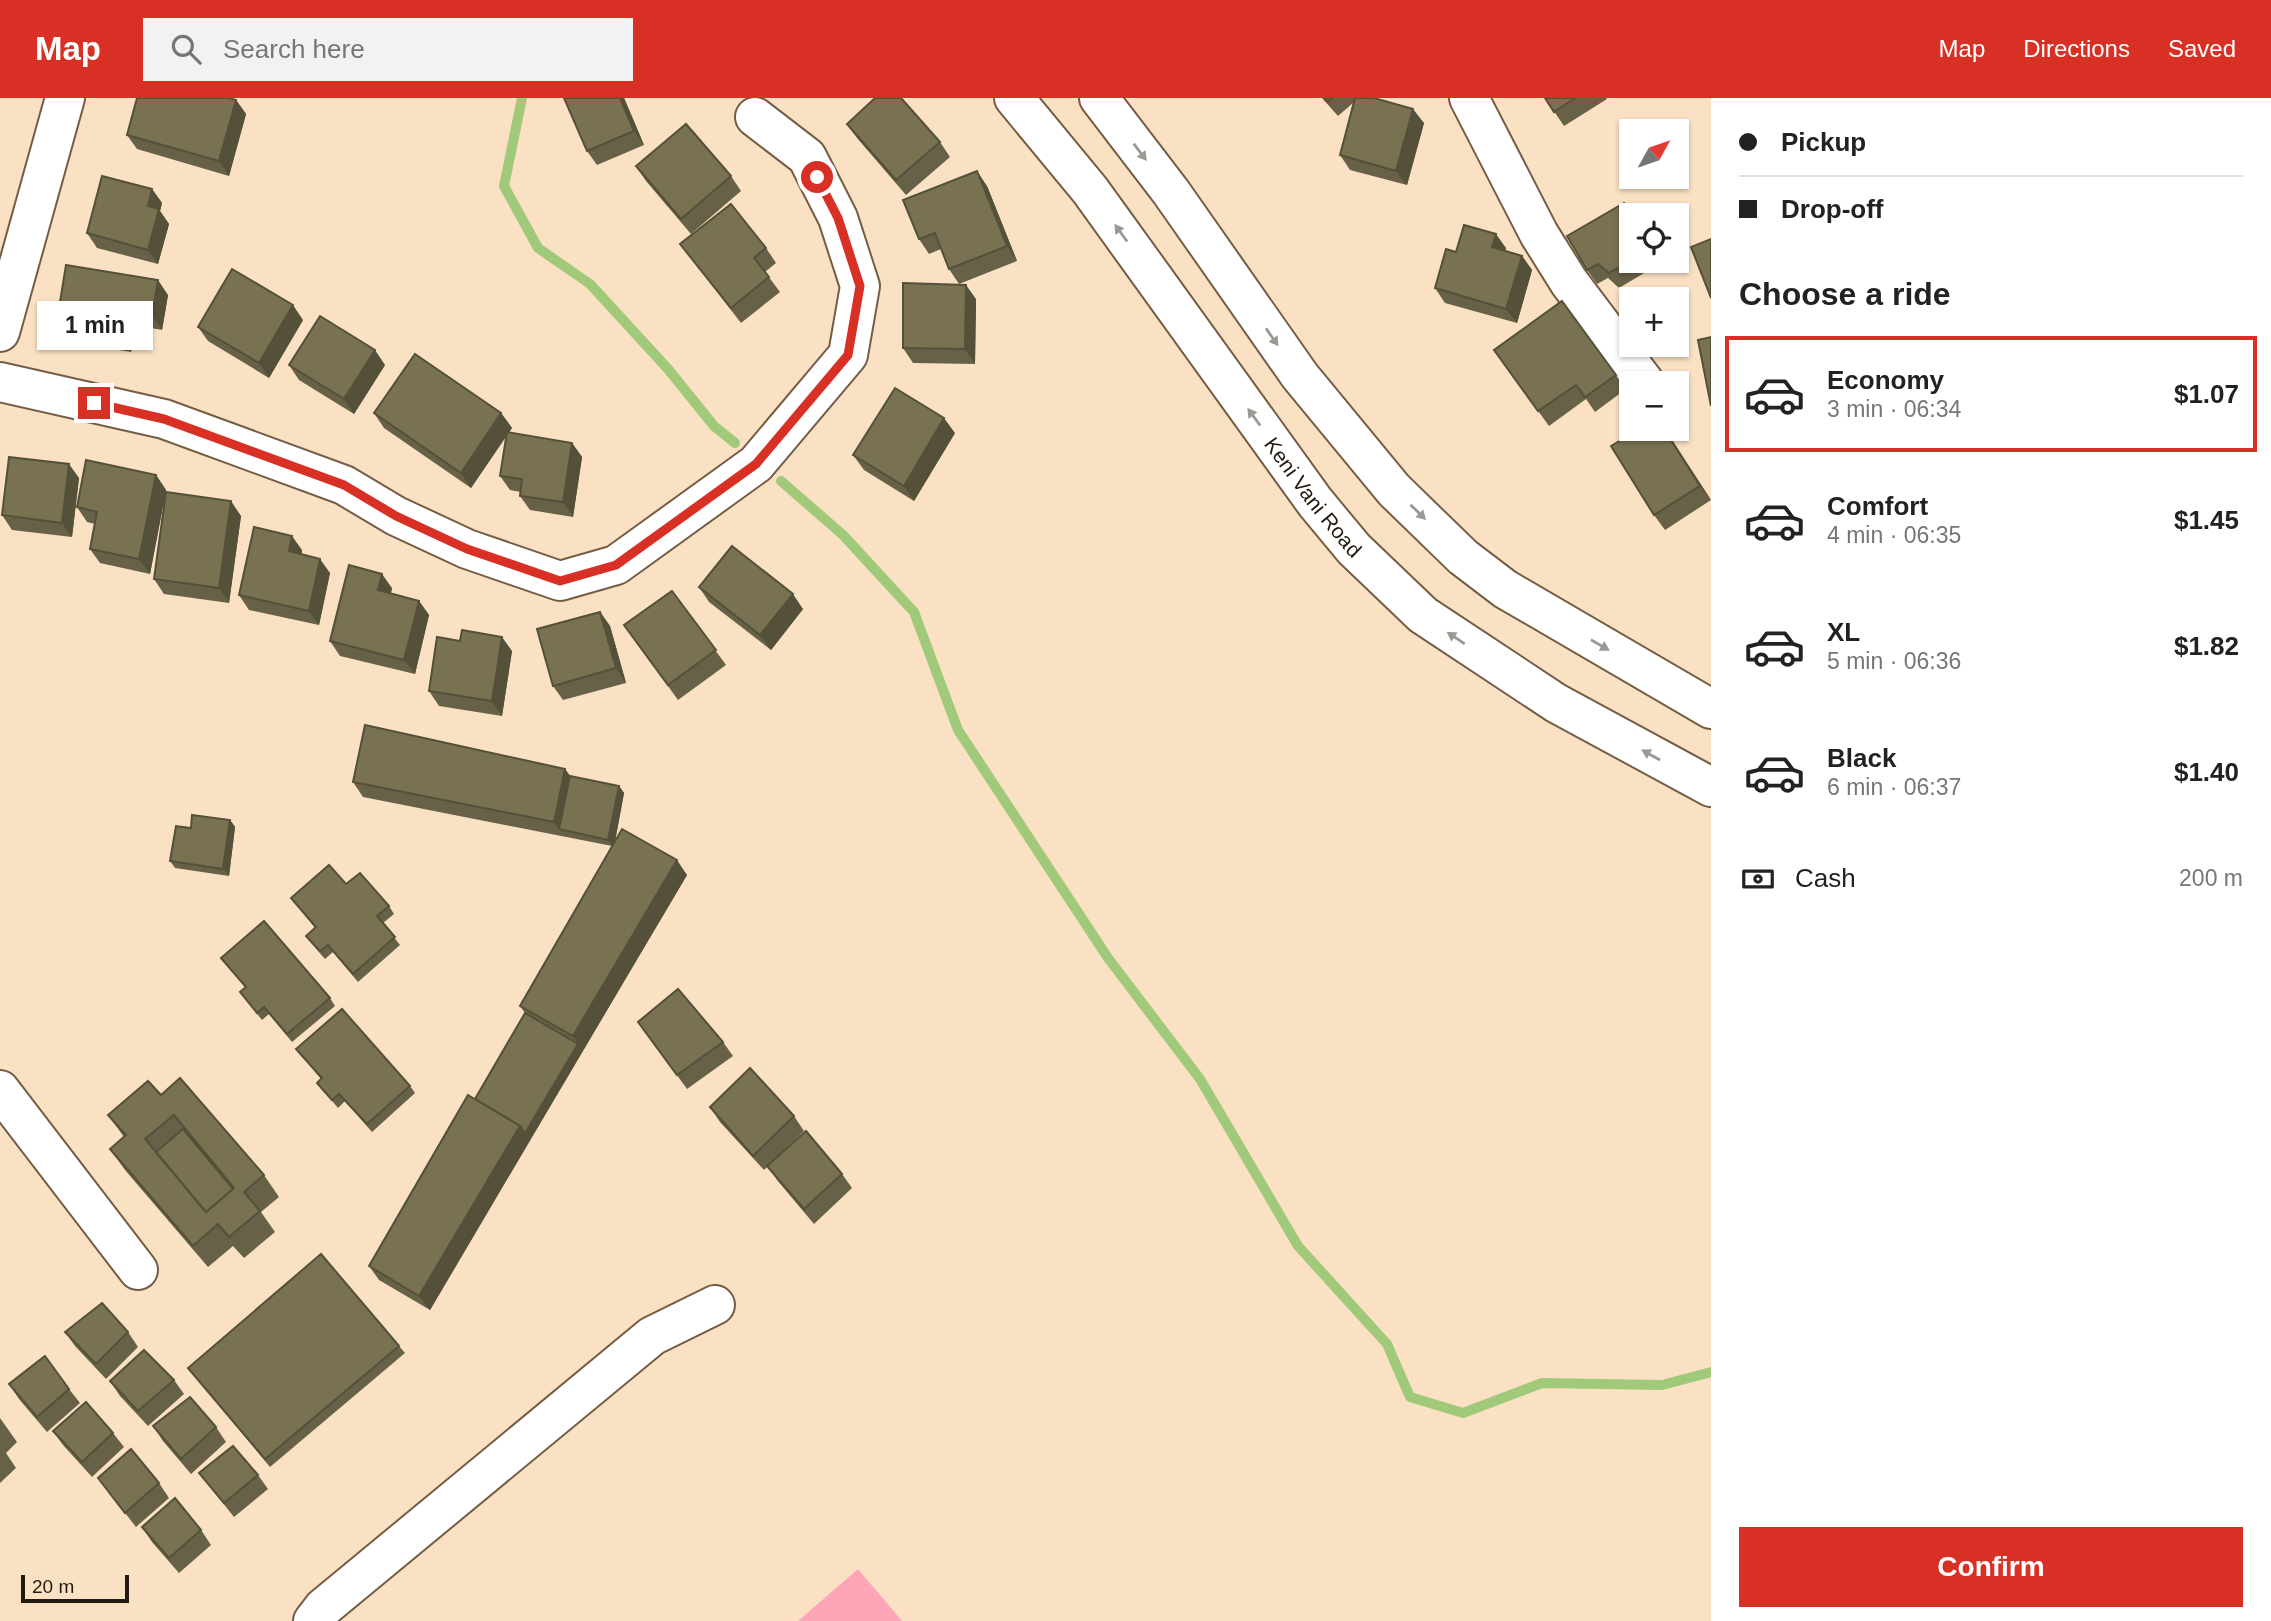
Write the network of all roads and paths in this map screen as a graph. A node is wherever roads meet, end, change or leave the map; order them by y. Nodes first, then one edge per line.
1 (65, 98) edge
2 (1014, 98) edge
3 (1099, 98) edge
4 (1469, 98) edge
5 (755, 117) dead end
6 (0, 332) edge
7 (1636, 371) edge
8 (0, 382) edge
9 (1711, 709) edge
10 (1711, 787) edge
11 (0, 1090) edge
12 (138, 1270) dead end
13 (716, 1305) dead end
14 (313, 1621) edge

1 - 6 main road
10 -> 2 main road, Keni Vani Road
3 -> 9 main road
4 - 7 main road
5 - 8 main road
11 - 12 main road
13 - 14 main road

